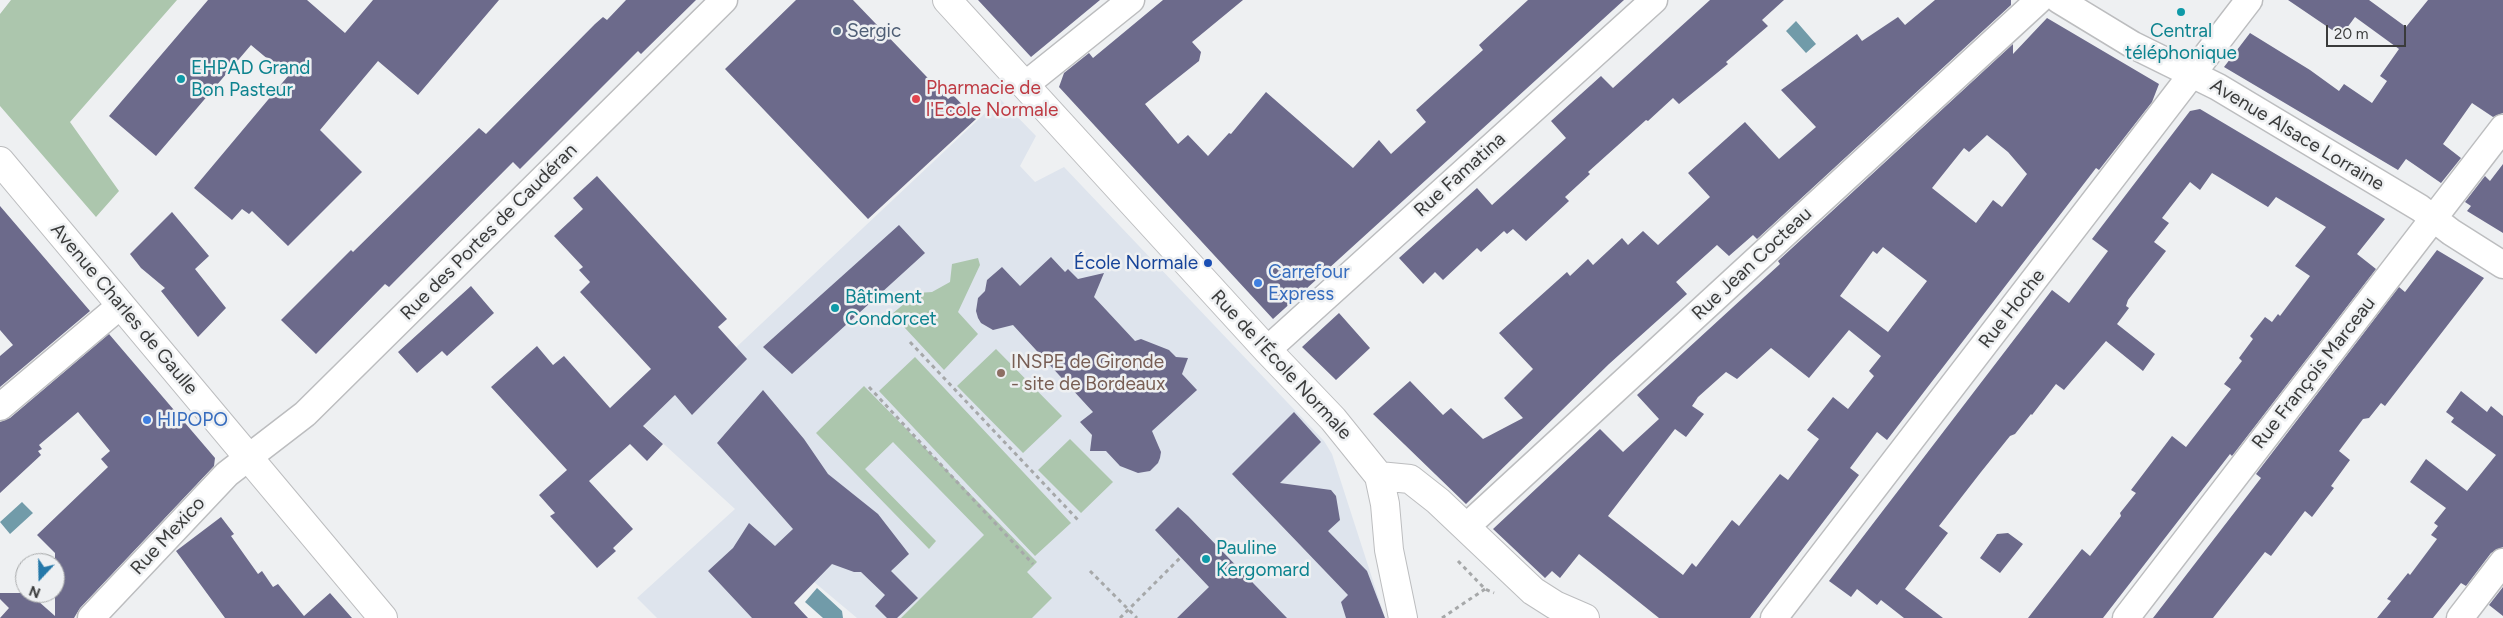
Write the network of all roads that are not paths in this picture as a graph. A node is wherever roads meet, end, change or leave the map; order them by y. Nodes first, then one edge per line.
1 (724, 0) edge
2 (947, 0) edge
3 (1131, 0) edge
4 (1654, 0) edge
5 (2039, 0) edge
6 (2059, 0) edge
7 (2249, 0) edge
8 (2192, 74) junction
9 (1025, 85) junction
10 (2503, 128) edge
11 (0, 161) edge
12 (2433, 218) junction
13 (2503, 264) edge
14 (121, 305) junction
15 (1267, 350) junction
16 (0, 406) edge
17 (249, 459) junction
18 (1379, 476) junction
19 (1466, 527) junction
20 (2503, 562) edge
21 (91, 618) edge
22 (383, 618) edge
23 (1403, 618) edge
24 (1585, 618) edge
25 (1774, 618) edge
26 (2126, 618) edge
27 (2460, 618) edge

1 - 17 street, Rue des Portes de Caudéran
2 - 9 main road, Rue de l'École Normale
3 - 9 street
4 - 15 street, Rue Famatina
5 - 19 street, Rue Jean Cocteau
6 - 8 street, Avenue Alsace Lorraine
7 - 8 street, Rue Hoche
8 - 12 street, Avenue Alsace Lorraine
8 - 25 street, Rue Hoche
9 - 15 main road, Rue de l'École Normale
10 - 12 street, Rue François Marceau
11 - 14 main road, Avenue Charles de Gaulle
12 - 13 street, Avenue Alsace Lorraine
12 - 26 street, Rue François Marceau
14 - 16 street
14 - 17 main road, Avenue Charles de Gaulle
15 - 18 main road, Rue de l'École Normale
17 - 21 street, Rue Mexico
17 - 22 main road, Avenue Charles de Gaulle
18 - 19 main road
18 - 23 main road
19 - 24 main road
20 - 27 street

